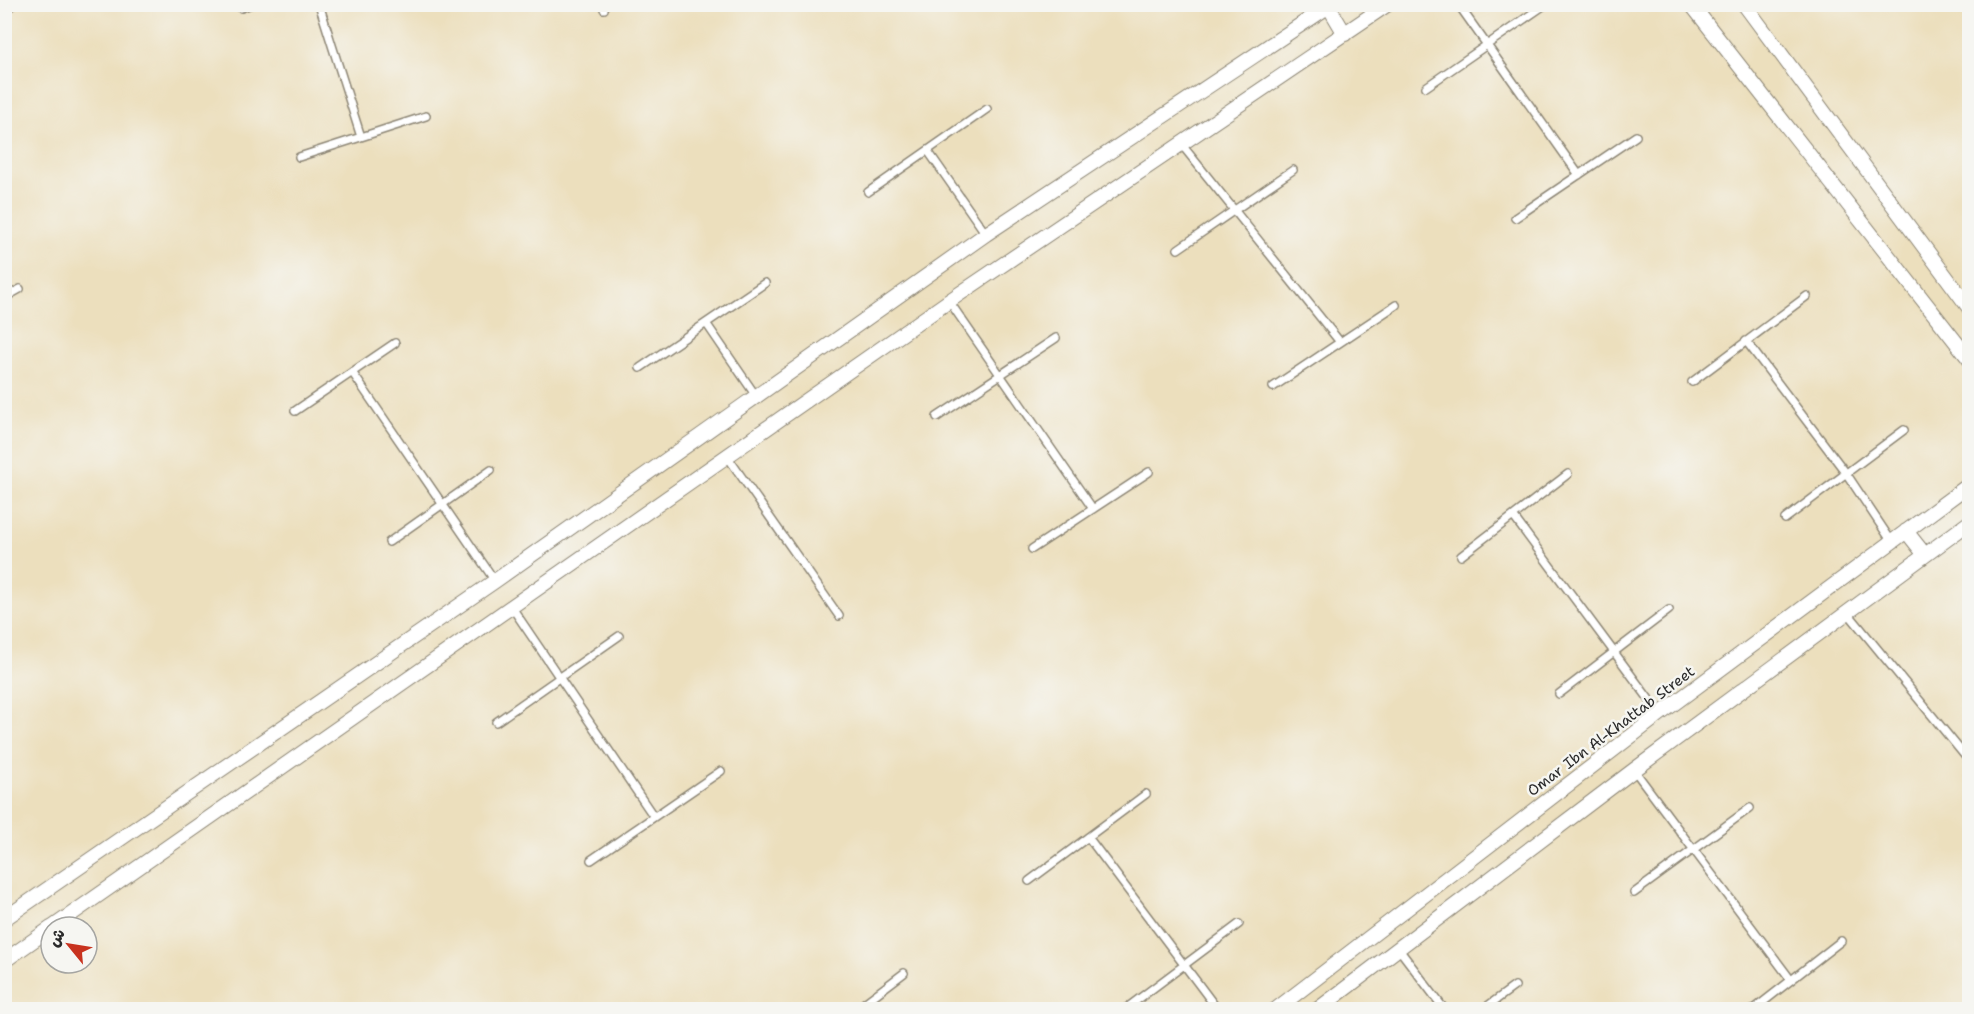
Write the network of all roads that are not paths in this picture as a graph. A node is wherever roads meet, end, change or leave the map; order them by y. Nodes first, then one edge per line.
1 (9, 4) edge
2 (251, 4) edge
3 (319, 4) edge
4 (1388, 4) edge
5 (1458, 4) edge
6 (1545, 4) edge
7 (1691, 4) edge
8 (1744, 4) edge
9 (1331, 5) edge
10 (4, 7) edge
11 (241, 8) dead end
12 (1345, 34) junction
13 (1486, 46) junction
14 (1426, 87) dead end
15 (987, 110) dead end
16 (426, 116) dead end
17 (1636, 136) dead end
18 (361, 137) junction
19 (1182, 145) junction
20 (928, 151) junction
21 (299, 157) dead end
22 (1293, 170) dead end
23 (1579, 175) junction
24 (868, 192) dead end
25 (1234, 210) junction
26 (1515, 218) dead end
27 (986, 234) junction
28 (1178, 249) dead end
29 (765, 283) dead end
30 (20, 289) dead end
31 (1807, 296) dead end
32 (4, 298) edge
33 (949, 301) junction
34 (1396, 305) dead end
35 (1970, 309) edge
36 (706, 323) junction
37 (1056, 338) dead end
38 (1746, 341) junction
39 (1340, 342) junction
40 (395, 343) dead end
41 (1970, 360) edge
42 (640, 368) dead end
43 (352, 372) junction
44 (1000, 375) junction
45 (1692, 382) dead end
46 (1273, 387) dead end
47 (756, 396) junction
48 (295, 411) dead end
49 (938, 417) dead end
50 (1904, 430) dead end
51 (727, 456) junction
52 (491, 470) dead end
53 (1149, 472) dead end
54 (1846, 473) junction
55 (1568, 474) dead end
56 (1970, 484) edge
57 (442, 504) junction
58 (1093, 509) junction
59 (1514, 516) junction
60 (1785, 519) dead end
61 (1970, 522) edge
62 (1906, 531) junction
63 (388, 542) dead end
64 (1892, 542) junction
65 (1032, 549) dead end
66 (1925, 555) junction
67 (1461, 556) dead end
68 (495, 581) junction
69 (511, 606) junction
70 (1669, 610) dead end
71 (1848, 613) junction
72 (839, 616) dead end
73 (619, 636) dead end
74 (1615, 651) junction
75 (560, 678) junction
76 (1559, 694) dead end
77 (1660, 714) junction
78 (496, 722) dead end
79 (1970, 762) edge
80 (1634, 770) junction
81 (721, 771) dead end
82 (1146, 794) dead end
83 (1750, 808) dead end
84 (654, 817) junction
85 (1088, 837) junction
86 (1693, 850) junction
87 (591, 860) dead end
88 (1029, 881) dead end
89 (1634, 893) dead end
90 (71, 915) edge
91 (4, 919) edge
92 (1239, 924) dead end
93 (39, 937) edge
94 (1841, 941) dead end
95 (1398, 948) junction
96 (4, 961) edge
97 (1184, 965) junction
98 (904, 973) dead end
99 (1791, 980) junction
100 (1515, 986) dead end
101 (855, 1010) edge
102 (1124, 1010) edge
103 (1218, 1010) edge
104 (1275, 1010) edge
105 (1317, 1010) edge
106 (1445, 1010) edge
107 (1482, 1010) edge
108 (1753, 1010) edge

1 - 10 street
2 - 11 lane
3 - 18 lane
4 - 12 street
5 - 13 lane
6 - 13 lane
7 - 41 street
8 - 35 street
9 - 12 street
9 - 27 street
12 - 19 street
13 - 14 lane
13 - 23 lane
15 - 20 lane
16 - 18 lane
17 - 23 lane
18 - 21 lane
19 - 25 lane
19 - 33 street
20 - 24 lane
20 - 27 lane
22 - 25 lane
23 - 26 lane
25 - 28 lane
25 - 39 lane
27 - 47 street
29 - 36 lane
30 - 32 lane
31 - 38 lane
33 - 44 lane
33 - 51 street
34 - 39 lane
36 - 42 lane
36 - 47 lane
37 - 44 lane
38 - 45 lane
38 - 54 lane
39 - 46 lane
40 - 43 lane
43 - 48 lane
43 - 57 lane
44 - 49 lane
44 - 58 lane
47 - 68 street
50 - 54 lane
51 - 69 street
51 - 72 lane
52 - 57 lane
53 - 58 lane
54 - 60 lane
54 - 64 lane
55 - 59 lane
56 - 62 street, Omar Ibn Al-Khattab Street
57 - 63 lane
57 - 68 lane
58 - 65 lane
59 - 67 lane
59 - 74 lane
61 - 66 street
62 - 64 street, Omar Ibn Al-Khattab Street
62 - 66 street
64 - 77 street, Omar Ibn Al-Khattab Street
66 - 71 street
68 - 91 street
69 - 75 lane
69 - 90 street
70 - 74 lane
71 - 79 lane
71 - 80 street
73 - 75 lane
74 - 76 lane
74 - 77 lane
75 - 78 lane
75 - 84 lane
77 - 104 street, Omar Ibn Al-Khattab Street
80 - 86 lane
80 - 95 street
81 - 84 lane
82 - 85 lane
83 - 86 lane
84 - 87 lane
85 - 88 lane
85 - 97 lane
86 - 89 lane
86 - 99 lane
92 - 97 lane
93 - 96 street
94 - 99 lane
95 - 105 street
95 - 106 lane
97 - 102 lane
97 - 103 lane
98 - 101 lane
99 - 108 lane
100 - 107 lane

